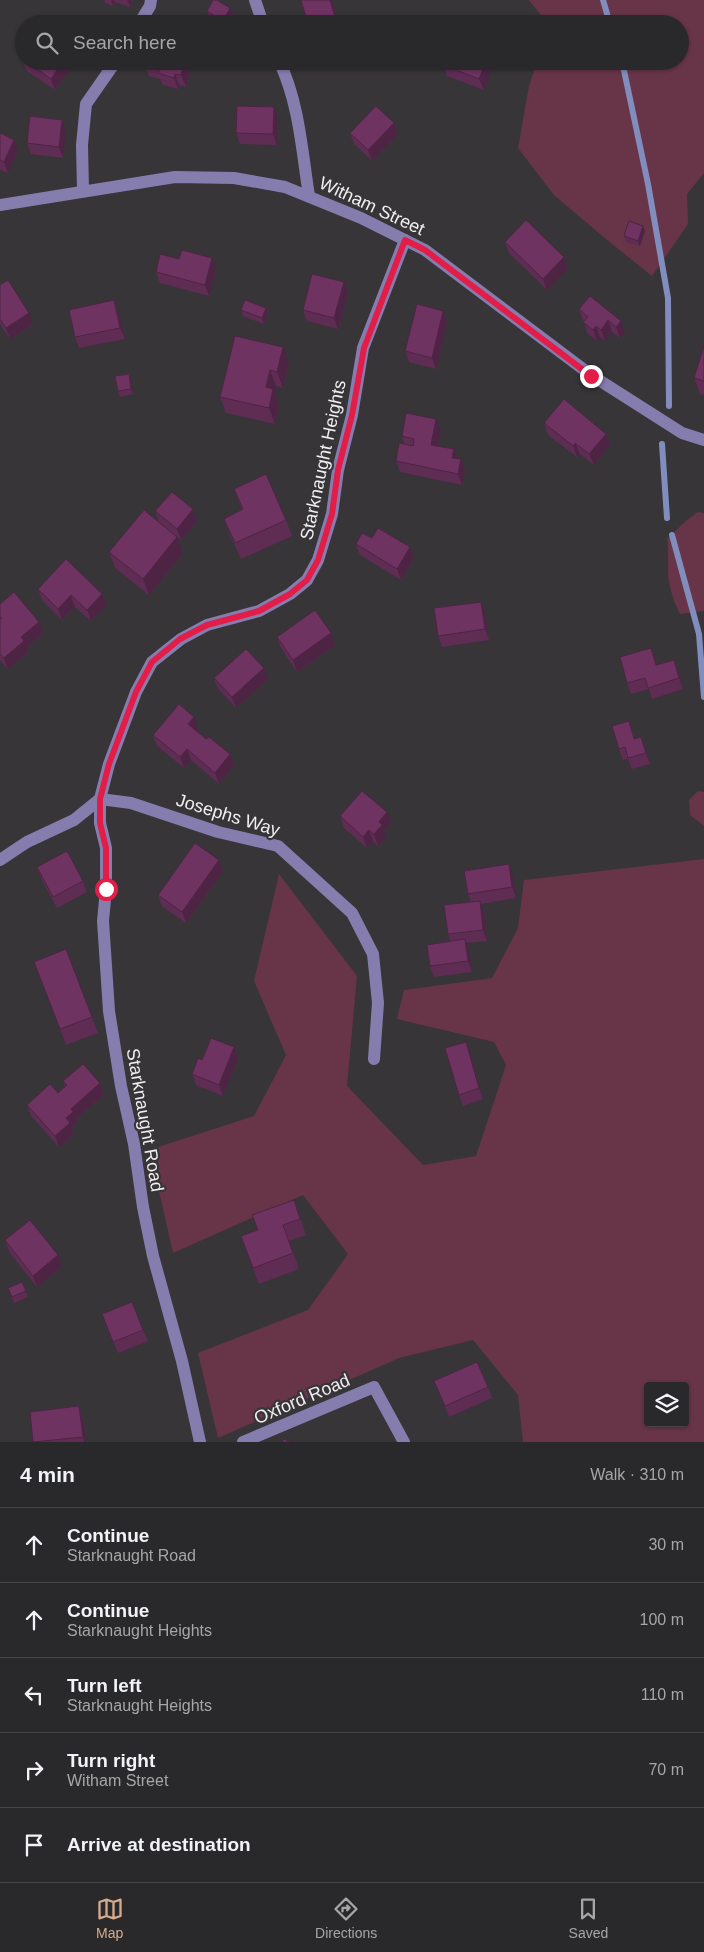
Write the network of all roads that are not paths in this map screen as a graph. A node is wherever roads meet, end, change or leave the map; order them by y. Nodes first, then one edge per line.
1 (152, 0) edge
2 (255, 0) edge
3 (144, 15) edge
4 (260, 15) edge
5 (110, 70) edge
6 (283, 70) edge
7 (83, 190) junction
8 (309, 196) junction
9 (0, 205) edge
10 (405, 240) junction
11 (704, 440) edge
12 (100, 799) junction
13 (0, 860) edge
14 (374, 1059) dead end
15 (200, 1442) edge
16 (243, 1442) edge
17 (404, 1442) edge

1 - 3 street
2 - 4 street
5 - 7 street
6 - 8 street
7 - 8 street, Witham Street
7 - 9 street, Witham Street
8 - 10 street, Witham Street
10 - 11 street, Witham Street
10 - 12 street, Starknaught Heights
12 - 13 street
12 - 14 street, Josephs Way
12 - 15 street, Starknaught Road
16 - 17 street, Oxford Road

